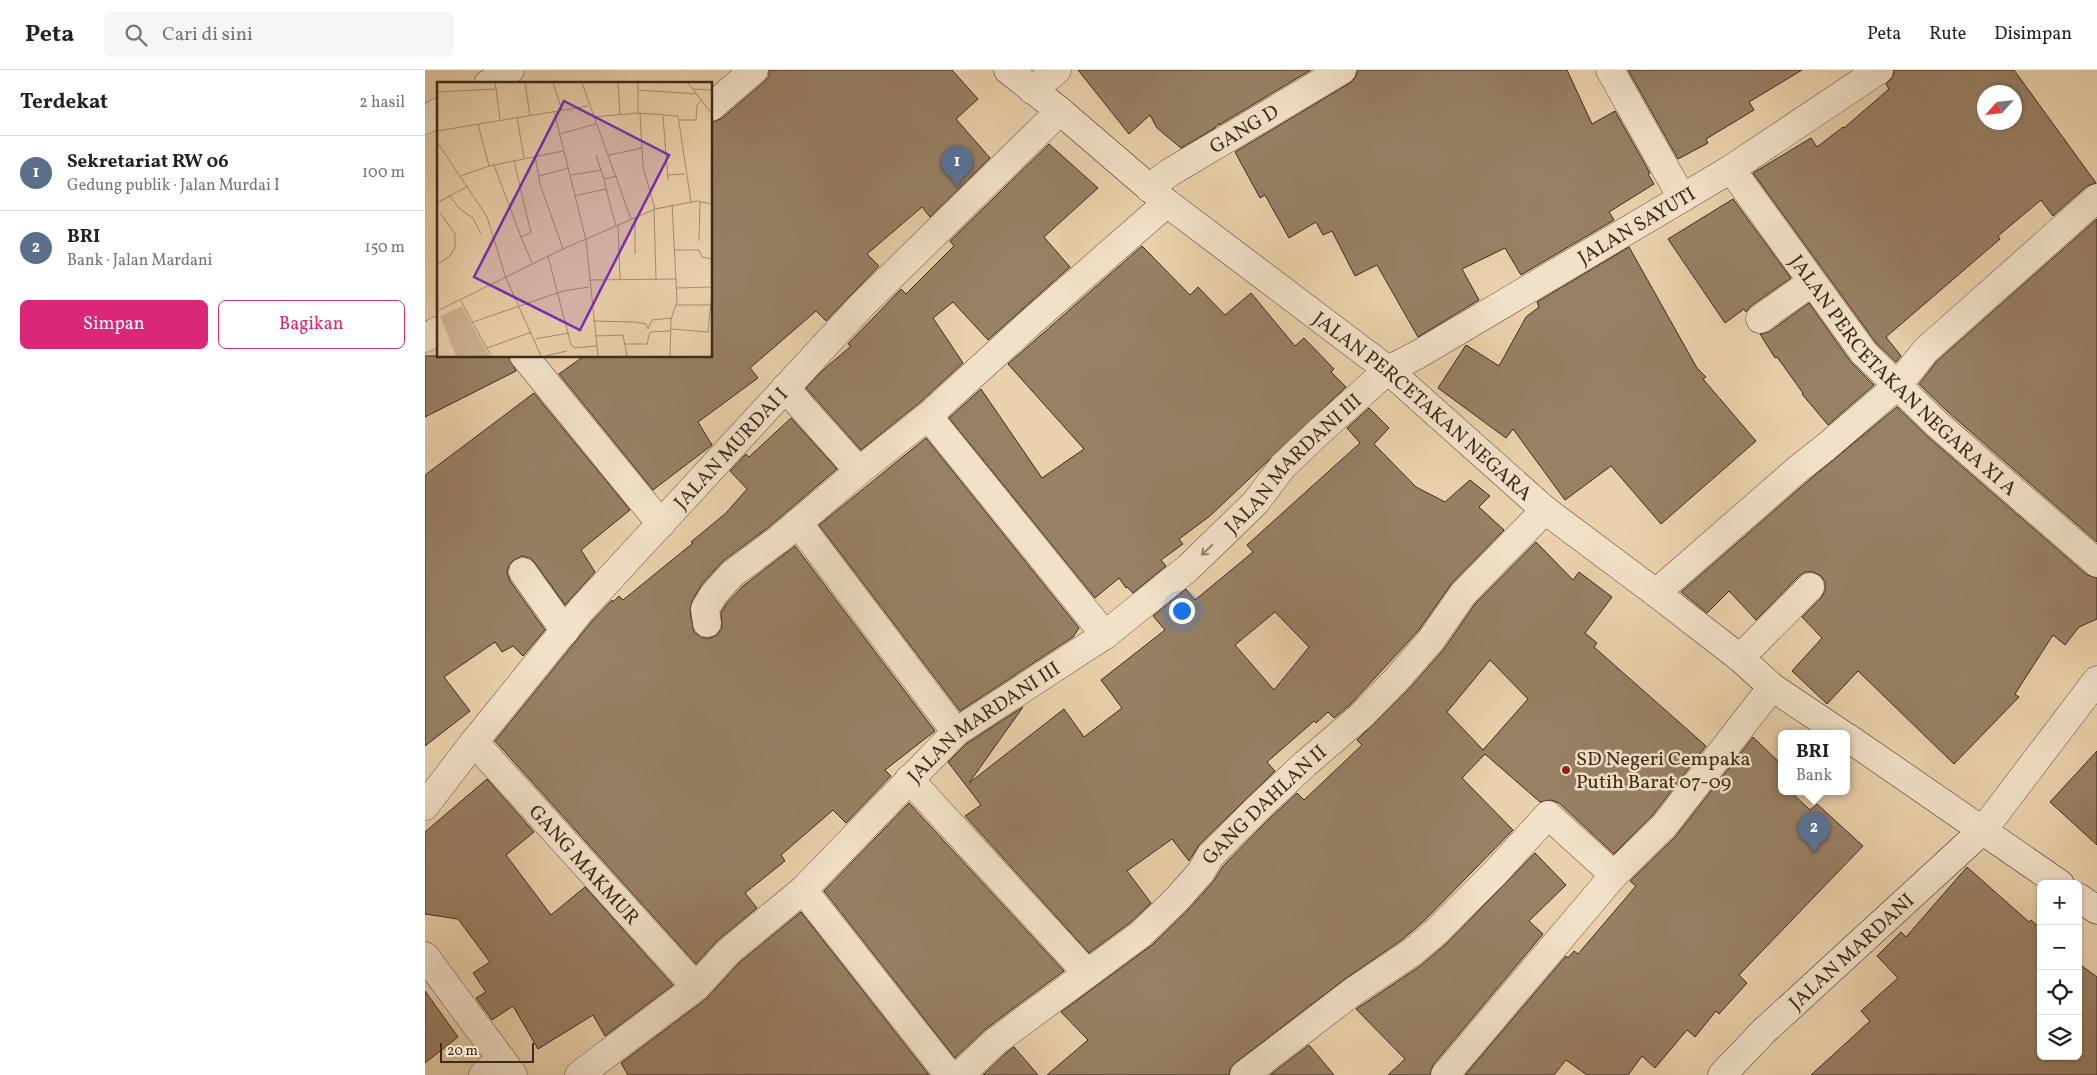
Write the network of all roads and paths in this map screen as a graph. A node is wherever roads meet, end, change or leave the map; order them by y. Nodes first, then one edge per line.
1 (510, 70) edge
2 (754, 70) edge
3 (1008, 70) edge
4 (1057, 70) edge
5 (1342, 70) edge
6 (1610, 70) edge
7 (1879, 70) edge
8 (491, 82) edge
9 (1032, 90) junction
10 (713, 105) edge
11 (1060, 111) junction
12 (437, 113) edge
13 (425, 120) edge
14 (1731, 169) junction
15 (1158, 196) junction
16 (1682, 198) junction
17 (2097, 198) edge
18 (1812, 282) junction
19 (1760, 319) dead end
20 (437, 331) edge
21 (425, 338) edge
22 (526, 358) edge
23 (1388, 370) junction
24 (1897, 386) junction
25 (785, 388) junction
26 (928, 416) junction
27 (859, 471) junction
28 (1545, 510) junction
29 (799, 523) junction
30 (661, 524) junction
31 (2097, 563) edge
32 (523, 572) dead end
33 (1810, 587) dead end
34 (1656, 593) junction
35 (707, 623) dead end
36 (565, 630) junction
37 (1105, 635) junction
38 (1740, 658) junction
39 (2097, 680) edge
40 (1772, 687) junction
41 (1836, 730) edge
42 (956, 732) junction
43 (1850, 739) edge
44 (474, 742) junction
45 (909, 779) junction
46 (429, 792) edge
47 (1983, 830) junction
48 (1614, 875) junction
49 (2054, 880) edge
50 (803, 890) junction
51 (2082, 900) edge
52 (2097, 910) edge
53 (425, 956) edge
54 (1087, 973) junction
55 (696, 987) junction
56 (499, 1069) edge
57 (579, 1075) edge
58 (949, 1075) edge
59 (960, 1075) edge
60 (1244, 1075) edge
61 (1445, 1075) edge
62 (1722, 1075) edge

1 - 8 street
2 - 10 street
3 - 9 street, JALAN PERCETAKAN NEGARA
4 - 9 street
5 - 15 street, GANG D
6 - 16 street
7 - 14 street, JALAN SAYUTI
9 - 11 street, JALAN PERCETAKAN NEGARA
11 - 15 street, JALAN PERCETAKAN NEGARA
11 - 25 street, JALAN MURDAI I
12 - 13 street
14 - 16 street, JALAN SAYUTI
14 - 18 street, JALAN PERCETAKAN NEGARA XI A
15 - 23 street, JALAN PERCETAKAN NEGARA
15 - 26 street, GANG D
16 - 23 street, JALAN SAYUTI
17 - 24 street
18 - 19 street
18 - 24 street, JALAN PERCETAKAN NEGARA XI A
20 - 21 street
22 - 30 street
23 - 28 street, JALAN PERCETAKAN NEGARA
23 -> 37 street, JALAN MARDANI III
24 - 31 street, JALAN PERCETAKAN NEGARA XI A
24 - 34 street
25 - 27 street
25 - 30 street, JALAN MURDAI I
26 - 27 street, GANG D
26 - 37 street
27 - 29 street, GANG D
28 - 34 street, JALAN PERCETAKAN NEGARA
28 - 54 street, GANG DAHLAN II
29 - 35 street, GANG D
29 - 42 street
30 - 36 street, JALAN MURDAI I
32 - 36 street
33 - 38 street
34 - 38 street, JALAN PERCETAKAN NEGARA
36 - 44 street, JALAN MURDAI I
37 - 42 street, JALAN MARDANI III
38 - 40 street, JALAN PERCETAKAN NEGARA
39 - 47 street
40 - 41 street, JALAN PERCETAKAN NEGARA
40 - 48 street
42 - 45 street, JALAN MARDANI III
43 - 47 street
44 - 46 street, JALAN MURDAI I
44 - 55 street, GANG MAKMUR
45 - 50 street, JALAN MARDANI III
45 - 54 street
47 - 49 street
47 - 62 street, JALAN MARDANI
48 - 60 street
48 - 61 street
50 - 55 street, JALAN MARDANI III
50 - 58 street
51 - 52 street
53 - 56 street
54 - 59 street, GANG DAHLAN II
55 - 57 street, JALAN MARDANI III

